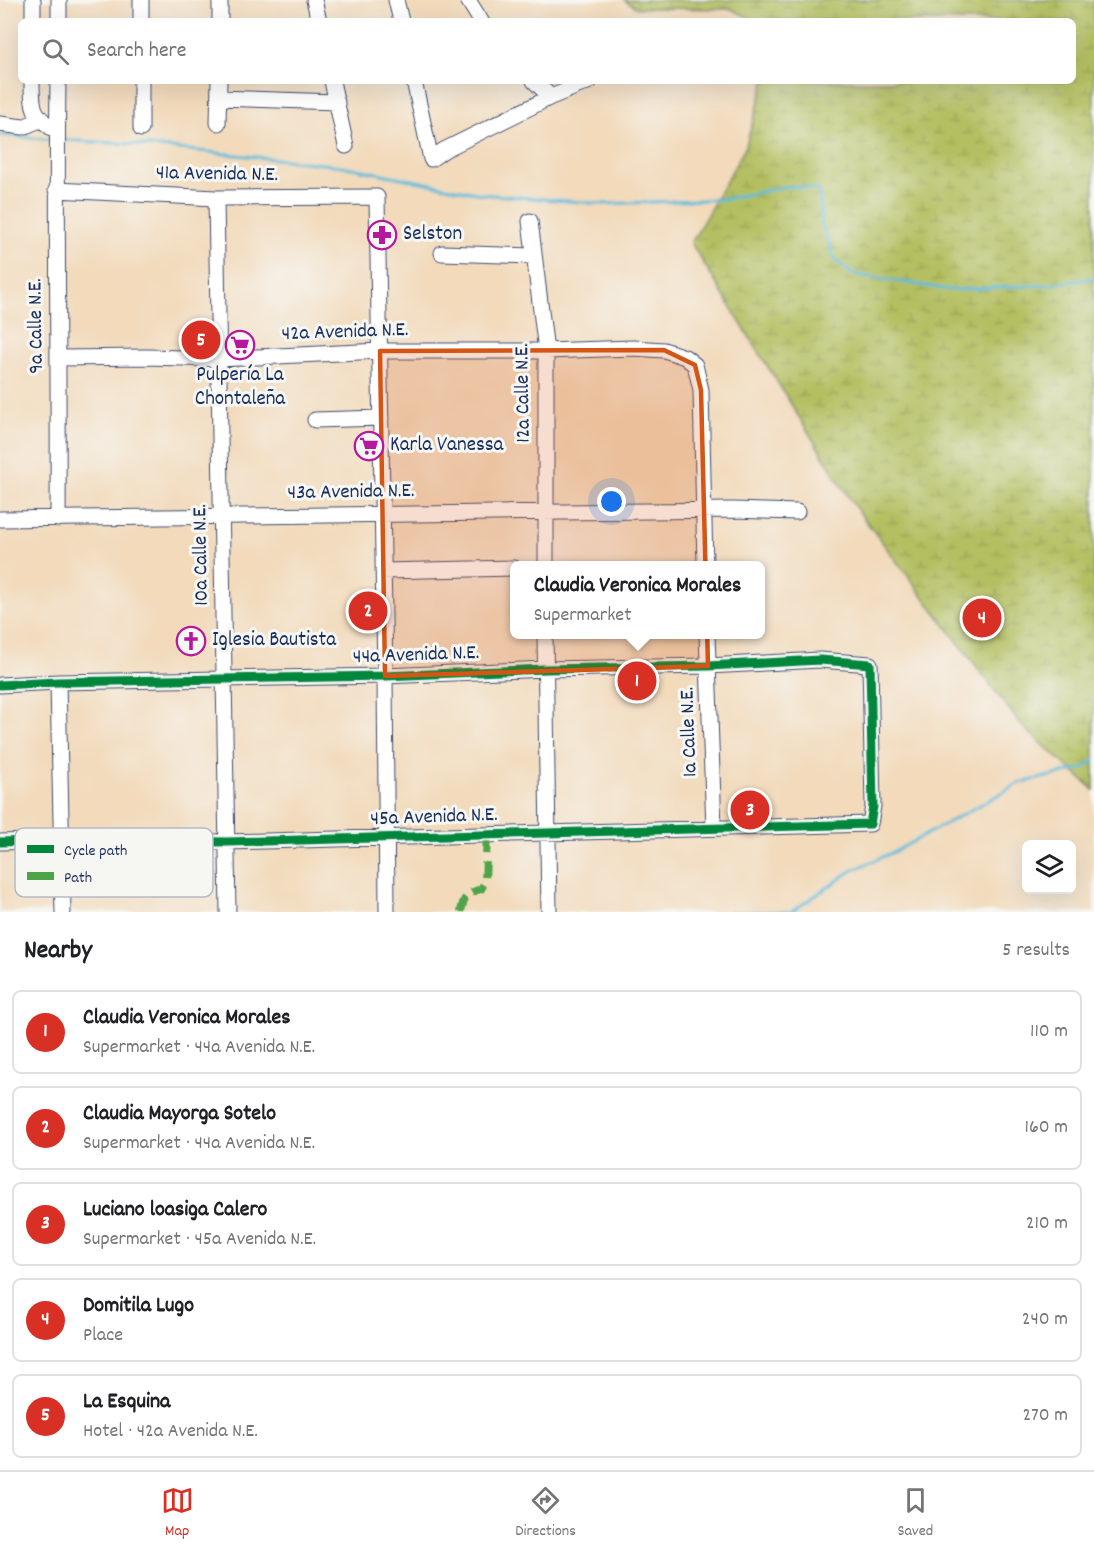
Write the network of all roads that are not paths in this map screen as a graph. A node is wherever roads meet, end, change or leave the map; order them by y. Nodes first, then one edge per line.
1 (33, 0) edge
2 (59, 0) edge
3 (141, 0) edge
4 (220, 0) edge
5 (314, 0) edge
6 (396, 0) edge
7 (468, 0) edge
8 (33, 18) edge
9 (59, 18) edge
10 (141, 18) edge
11 (220, 18) edge
12 (318, 18) edge
13 (400, 18) edge
14 (479, 18) edge
15 (32, 84) edge
16 (58, 84) edge
17 (141, 84) edge
18 (219, 84) edge
19 (333, 84) edge
20 (415, 84) edge
21 (537, 84) edge
22 (583, 84) edge
23 (551, 97) junction
24 (219, 98) junction
25 (337, 102) junction
26 (40, 120) junction
27 (218, 123) dead end
28 (0, 124) edge
29 (141, 129) dead end
30 (57, 137) junction
31 (346, 146) dead end
32 (56, 190) junction
33 (216, 198) junction
34 (530, 221) dead end
35 (442, 253) dead end
36 (534, 256) junction
37 (380, 351) junction
38 (546, 351) junction
39 (59, 358) junction
40 (219, 359) junction
41 (381, 418) junction
42 (315, 420) dead end
43 (546, 512) junction
44 (704, 512) junction
45 (797, 512) dead end
46 (382, 513) junction
47 (223, 516) junction
48 (0, 519) edge
49 (58, 519) junction
50 (546, 561) edge
51 (705, 561) edge
52 (510, 568) edge
53 (383, 571) junction
54 (545, 639) edge
55 (707, 639) edge
56 (708, 666) junction
57 (545, 669) junction
58 (385, 676) junction
59 (224, 679) junction
60 (58, 682) junction
61 (0, 685) edge
62 (870, 824) joint
63 (62, 828) edge
64 (714, 828) junction
65 (548, 831) junction
66 (386, 838) junction
67 (0, 842) edge
68 (15, 842) edge
69 (213, 842) edge
70 (227, 842) junction
71 (63, 897) edge
72 (63, 912) edge
73 (228, 912) edge
74 (387, 912) edge
75 (549, 912) edge

1 - 8 street
2 - 9 street
3 - 10 street
4 - 11 street
5 - 12 street
6 - 13 street
7 - 14 street
15 - 26 street
16 - 30 street, 9a Calle N.E.
17 - 29 street
18 - 24 street
19 - 25 street
20 - 23 street
21 - 23 street
22 - 23 street
24 - 25 street
24 - 27 street
25 - 31 street
26 - 28 street
26 - 30 street
30 - 32 street, 9a Calle N.E.
32 - 33 street, 41a Avenida N.E.
32 - 39 street, 9a Calle N.E.
33 - 37 street, 41a Avenida N.E.
33 - 40 street, 10a Calle N.E.
34 - 36 street, 12a Calle N.E.
35 - 36 street
36 - 38 street, 12a Calle N.E.
37 - 38 street, 42a Avenida N.E.
37 - 40 street, 42a Avenida N.E.
37 - 41 street
38 - 43 street, 12a Calle N.E.
38 - 44 street, 42a Avenida N.E.
39 - 40 street, 42a Avenida N.E.
39 - 49 street, 9a Calle N.E.
40 - 47 street, 10a Calle N.E.
41 - 42 street
41 - 46 street
43 - 44 street, 43a Avenida N.E.
43 - 46 street, 43a Avenida N.E.
43 - 50 street, 12a Calle N.E.
44 - 45 street, 43a Avenida N.E.
44 - 51 street
46 - 47 street, 43a Avenida N.E.
46 - 53 street
47 - 49 street, 43a Avenida N.E.
47 - 59 street, 10a Calle N.E.
48 - 49 street, 43a Avenida N.E.
52 - 53 street
53 - 58 street
54 - 57 street
55 - 56 street, 1a Calle N.E.
56 - 57 street, 44a Avenida N.E.
56 - 62 street, 44a Avenida N.E.
56 - 64 street, 1a Calle N.E.
57 - 58 street, 44a Avenida N.E.
57 - 65 street
58 - 59 street, 44a Avenida N.E.
58 - 66 street
59 - 60 street, 44a Avenida N.E.
59 - 70 street, 10a Calle N.E.
60 - 61 street, 44a Avenida N.E.
60 - 63 street
62 - 64 street, 45a Avenida N.E.
64 - 65 street, 45a Avenida N.E.
65 - 66 street, 45a Avenida N.E.
65 - 75 street
66 - 70 street, 45a Avenida N.E.
66 - 74 street
67 - 68 street, 45a Avenida N.E.
69 - 70 street, 45a Avenida N.E.
70 - 73 street, 10a Calle N.E.
71 - 72 street

